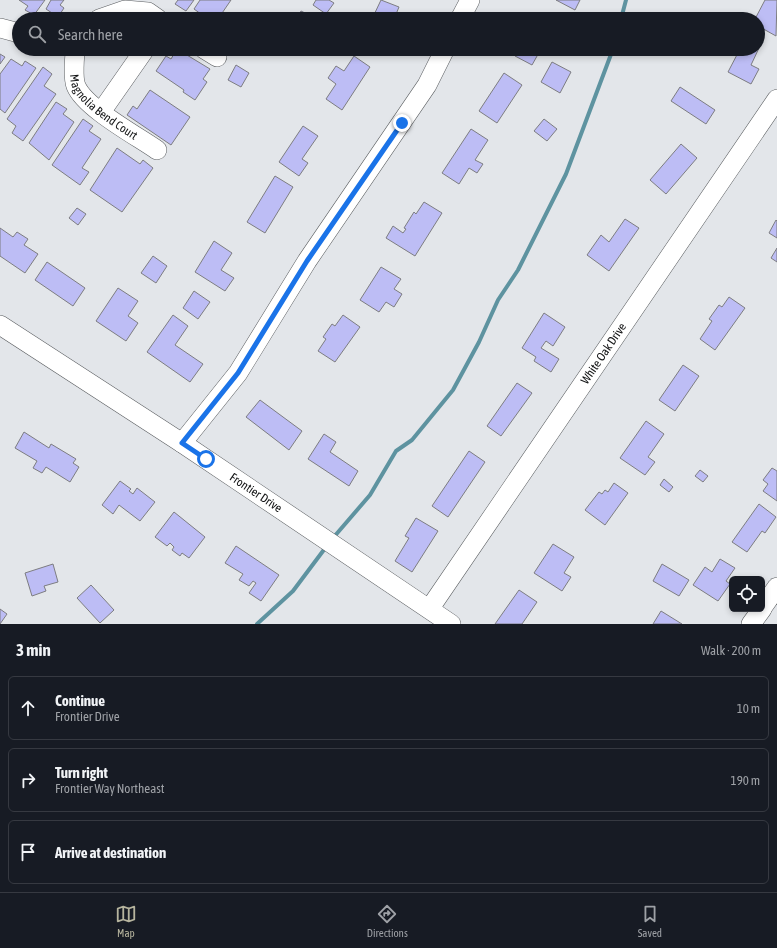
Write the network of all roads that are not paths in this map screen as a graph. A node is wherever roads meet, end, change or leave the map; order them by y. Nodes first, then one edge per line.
1 (470, 0) edge
2 (119, 12) edge
3 (148, 12) edge
4 (464, 12) edge
5 (0, 28) edge
6 (12, 31) edge
7 (74, 56) edge
8 (140, 56) edge
9 (442, 56) edge
10 (777, 99) edge
11 (101, 112) junction
12 (157, 150) dead end
13 (0, 326) edge
14 (182, 443) junction
15 (777, 587) edge
16 (765, 605) edge
17 (430, 608) junction
18 (760, 612) edge
19 (451, 624) edge
20 (751, 624) edge

1 - 4 street
2 - 3 street
5 - 6 street
7 - 11 street, Magnolia Bend Court
8 - 11 street
9 - 14 street
10 - 17 street, White Oak Drive
11 - 12 street, Magnolia Bend Court
13 - 14 street, Frontier Drive
14 - 17 street, Frontier Drive
15 - 16 street
17 - 19 street, Frontier Drive
18 - 20 street

